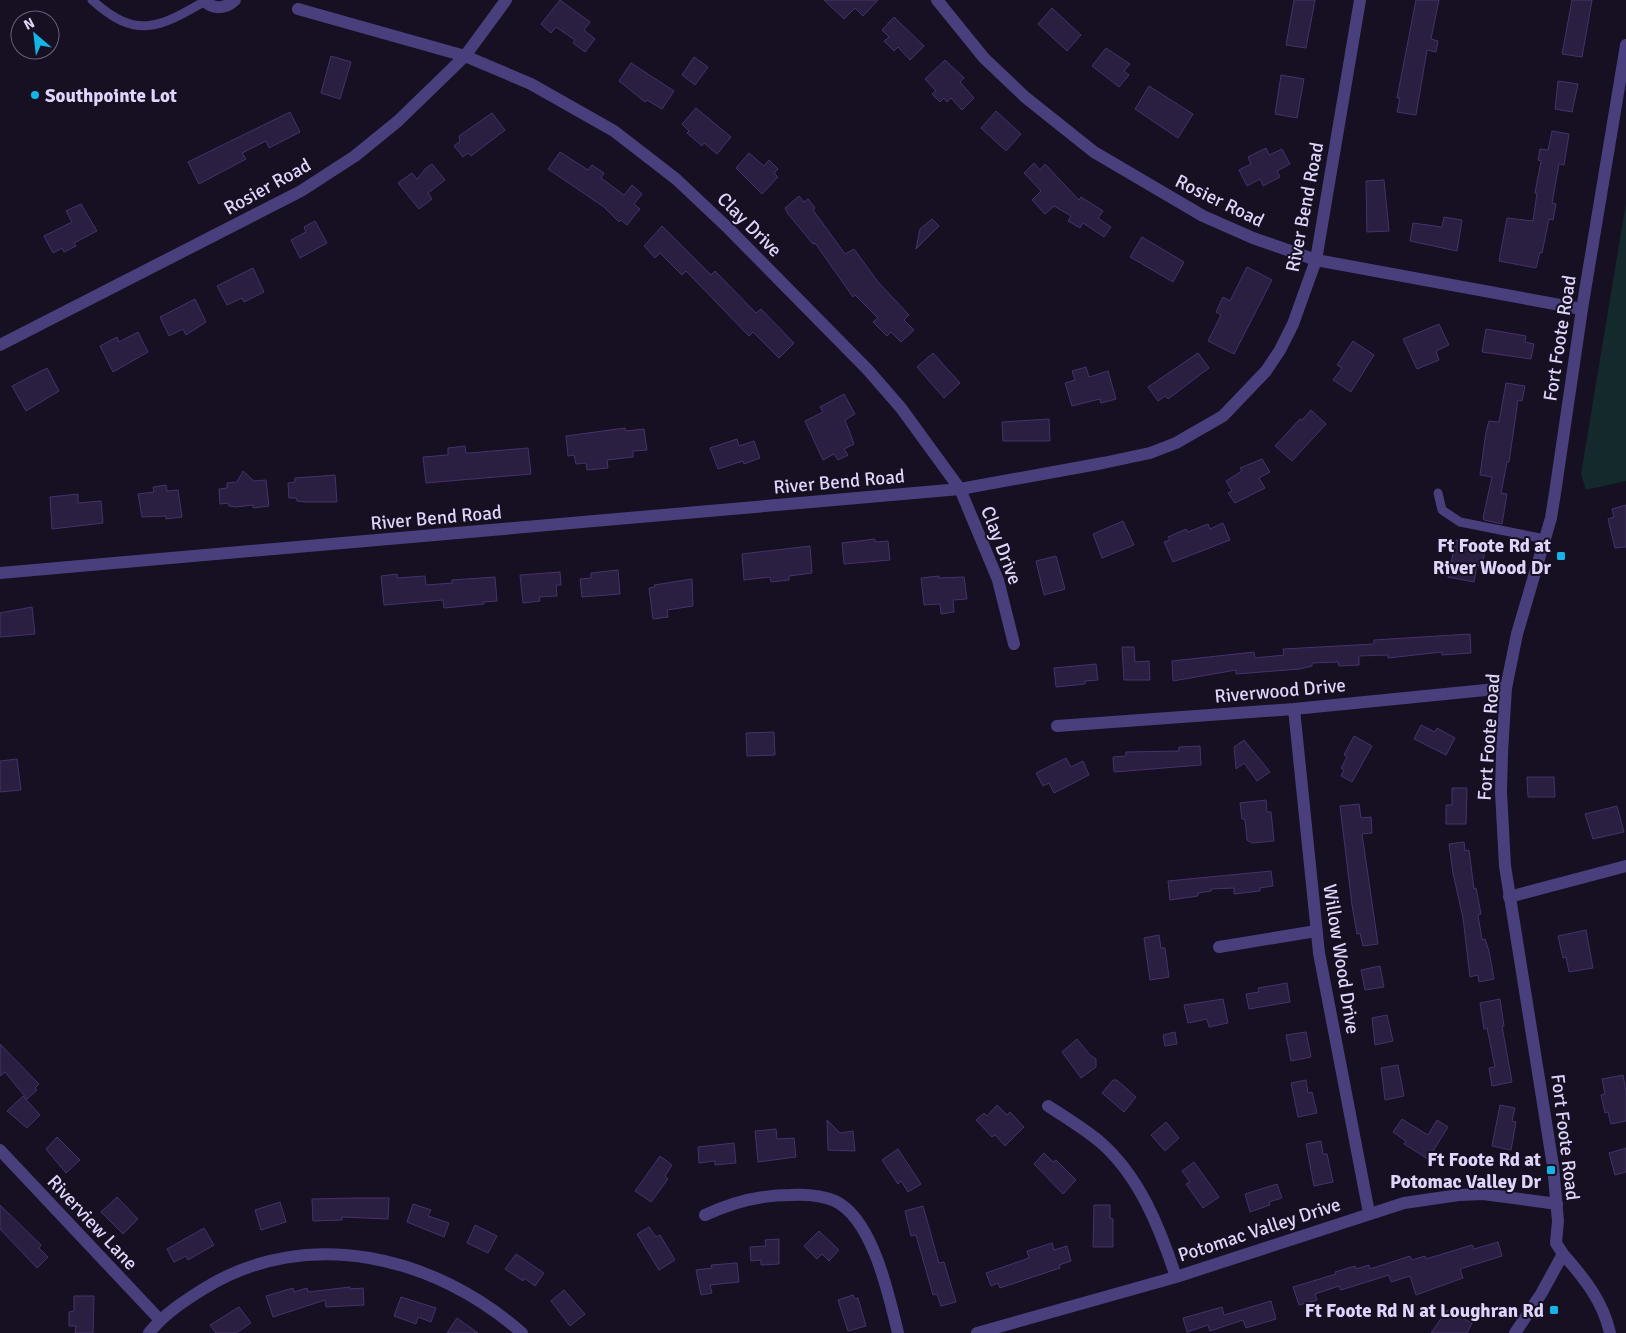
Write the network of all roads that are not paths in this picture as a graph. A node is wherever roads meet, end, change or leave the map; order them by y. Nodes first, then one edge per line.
1 (92, 0) edge
2 (235, 0) edge
3 (506, 0) edge
4 (937, 0) edge
5 (1360, 0) edge
6 (204, 1) edge
7 (298, 9) dead end
8 (1626, 45) edge
9 (465, 56) junction
10 (1316, 260) junction
11 (1582, 309) junction
12 (0, 344) edge
13 (960, 489) junction
14 (1438, 493) dead end
15 (1545, 539) junction
16 (0, 573) edge
17 (1014, 644) dead end
18 (1506, 688) junction
19 (1294, 709) junction
20 (1058, 726) dead end
21 (1626, 866) edge
22 (1509, 897) junction
23 (1316, 931) junction
24 (1219, 946) dead end
25 (1048, 1106) dead end
26 (0, 1150) edge
27 (1557, 1204) junction
28 (1369, 1213) junction
29 (705, 1215) dead end
30 (1562, 1254) junction
31 (1176, 1276) junction
32 (160, 1320) junction
33 (149, 1333) edge
34 (522, 1333) edge
35 (898, 1333) edge
36 (977, 1333) edge
37 (1515, 1333) edge
38 (1610, 1333) edge

1 - 6 lane
2 - 6 street
3 - 9 street, Rosier Road
4 - 10 street, Rosier Road
5 - 10 street, River Bend Road
7 - 9 street, Clay Drive
8 - 11 street, Fort Foote Road
9 - 12 street, Rosier Road
9 - 13 street, Clay Drive
10 - 11 street, Rosier Road
10 - 13 street, River Bend Road
11 - 15 street, Fort Foote Road
13 - 16 street, River Bend Road
13 - 17 street, Clay Drive
14 - 15 lane
15 - 18 street, Fort Foote Road
18 - 19 street, Riverwood Drive
18 - 22 street, Fort Foote Road
19 - 20 street, Riverwood Drive
19 - 23 street, Willow Wood Drive
21 - 22 street
22 - 27 street, Fort Foote Road
23 - 24 street
23 - 28 street, Willow Wood Drive
25 - 31 street
26 - 32 street, Riverview Lane
27 - 28 street, Potomac Valley Drive
27 - 30 street, Fort Foote Road
28 - 31 street, Potomac Valley Drive
29 - 35 street
30 - 37 street
30 - 38 street
31 - 36 street, Potomac Valley Drive
32 - 33 street
32 - 34 street

